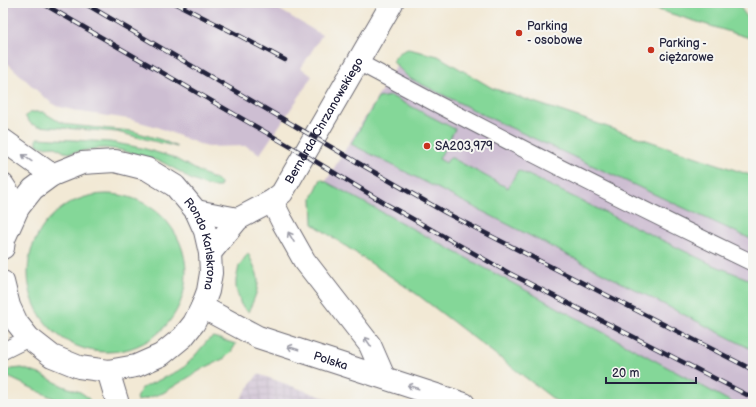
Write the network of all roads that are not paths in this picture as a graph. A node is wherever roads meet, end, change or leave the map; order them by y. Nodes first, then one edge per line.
1 (392, 3) edge
2 (358, 62) junction
3 (3, 140) edge
4 (52, 175) junction
5 (3, 185) edge
6 (272, 200) junction
7 (18, 208) junction
8 (196, 211) junction
9 (238, 219) junction
10 (3, 248) edge
11 (210, 253) junction
12 (753, 263) edge
13 (3, 282) edge
14 (6, 307) edge
15 (202, 307) junction
16 (29, 338) junction
17 (3, 351) edge
18 (108, 371) junction
19 (384, 378) junction
20 (118, 404) edge
21 (464, 404) edge

1 - 2 main road, Bernarda Chrzanowskiego
2 - 6 main road, Bernarda Chrzanowskiego
2 - 12 lane
4 -> 3 main road
4 - 7 main road, Rondo Karlskrona
4 - 8 main road, Rondo Karlskrona
5 - 7 main road
6 - 9 main road, Bernarda Chrzanowskiego
19 -> 6 main road
7 - 10 main road, Rondo Karlskrona
8 - 9 main road
8 - 11 main road, Rondo Karlskrona
9 - 11 main road, Bernarda Chrzanowskiego
11 - 15 main road, Rondo Karlskrona
13 - 14 main road, Rondo Karlskrona
14 - 16 main road, Rondo Karlskrona
15 - 18 main road, Rondo Karlskrona
19 -> 15 main road, Polska
16 - 17 lane
16 - 18 main road, Rondo Karlskrona
18 - 20 main road
21 -> 19 main road, Polska

